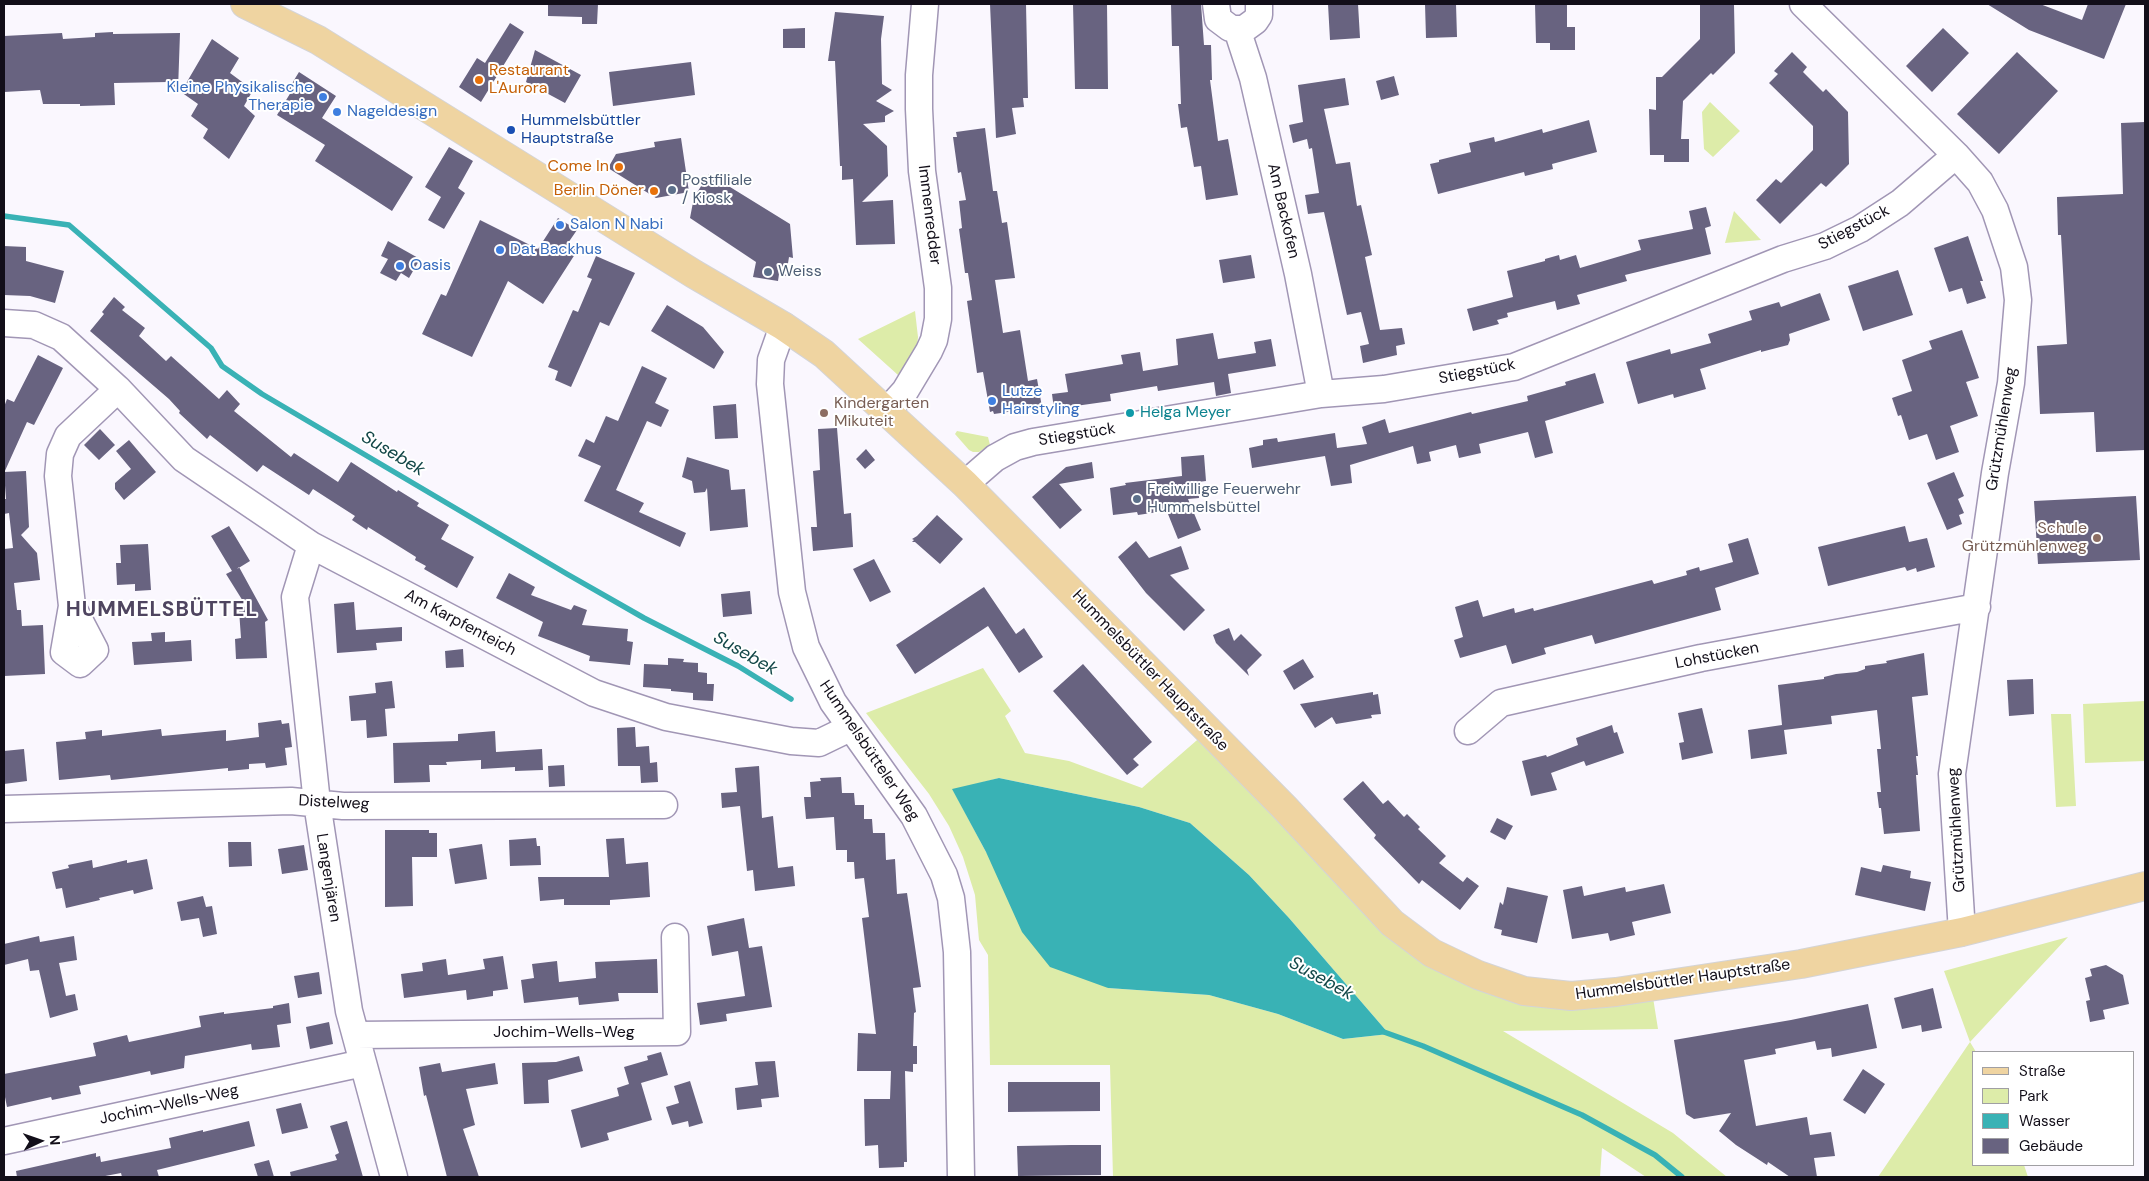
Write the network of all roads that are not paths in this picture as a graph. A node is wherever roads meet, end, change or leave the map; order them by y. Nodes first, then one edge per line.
1 (925, 4) edge
2 (1216, 4) edge
3 (1259, 4) edge
4 (1803, 4) edge
5 (261, 7) edge
6 (1237, 29) junction
7 (1956, 155) junction
8 (4, 323) edge
9 (783, 326) junction
10 (118, 389) junction
11 (1321, 394) junction
12 (887, 411) junction
13 (965, 484) junction
14 (311, 545) junction
15 (72, 606) dead end
16 (1977, 607) junction
17 (850, 728) junction
18 (1468, 731) dead end
19 (317, 803) junction
20 (664, 805) dead end
21 (4, 809) edge
22 (2145, 886) edge
23 (1962, 932) junction
24 (675, 937) dead end
25 (356, 1035) junction
26 (364, 1063) junction
27 (4, 1141) edge
28 (394, 1177) edge
29 (961, 1177) edge

1 - 12 street, Immenredder
2 - 6 street
3 - 6 street
4 - 7 street, Grützmühlenweg
5 - 9 main road, Hummelsbüttler Hauptstraße
6 - 11 street, Am Backofen
7 - 11 street, Stiegstück
7 - 16 street, Grützmühlenweg
8 - 10 street, Am Karpfenteich
9 - 12 main road, Hummelsbüttler Hauptstraße
9 - 17 street, Hummelsbütteler Weg
10 - 14 street, Am Karpfenteich
10 - 15 street
11 - 13 street, Stiegstück
12 - 13 main road, Hummelsbüttler Hauptstraße
13 - 23 main road, Hummelsbüttler Hauptstraße
14 - 17 street, Am Karpfenteich
14 - 19 street, Langenjären
16 - 18 street, Lohstücken
16 - 23 street, Grützmühlenweg
17 - 29 street, Hummelsbütteler Weg
19 - 20 street, Distelweg
19 - 21 street, Distelweg
19 - 25 street, Langenjären
22 - 23 main road, Hummelsbüttler Hauptstraße
24 - 25 street, Jochim-Wells-Weg
25 - 26 street, Langenjären
26 - 27 street, Jochim-Wells-Weg
26 - 28 street, Langenjären

